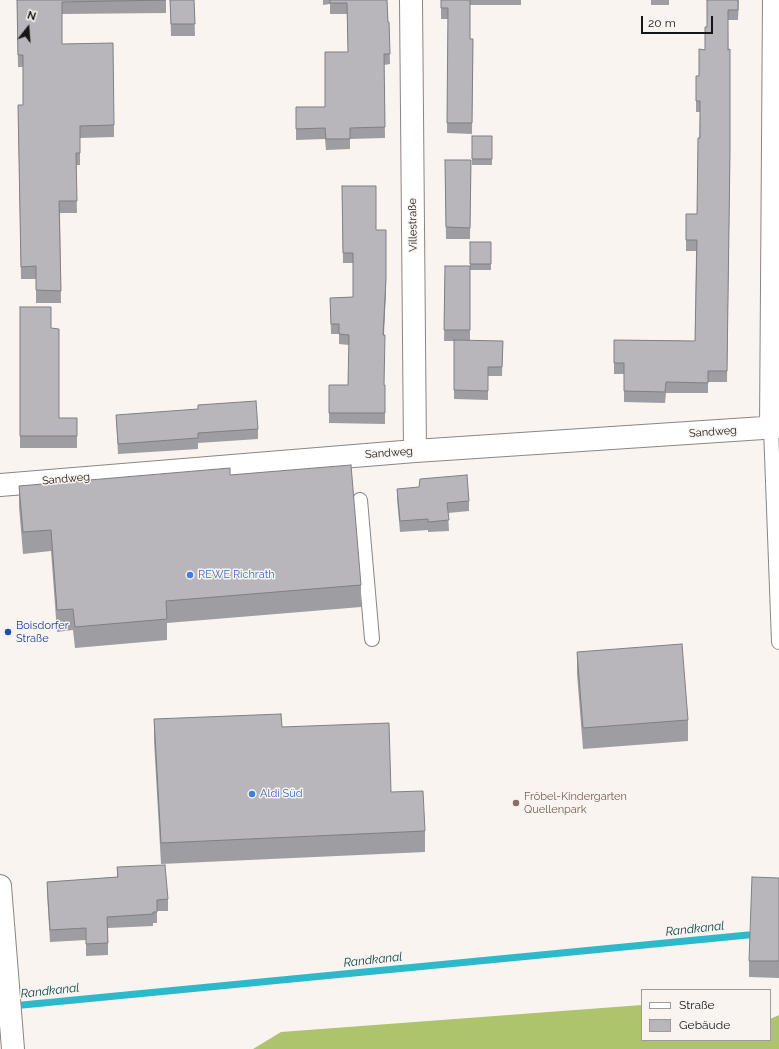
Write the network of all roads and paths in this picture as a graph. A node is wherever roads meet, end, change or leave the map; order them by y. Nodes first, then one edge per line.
1 (411, 0) edge
2 (774, 0) edge
3 (775, 428) edge
4 (415, 451) junction
5 (0, 485) edge
6 (360, 500) dead end
7 (372, 639) dead end
8 (779, 642) edge
9 (0, 886) edge
10 (13, 1046) edge

1 - 4 street, Villestraße
2 - 3 street
3 - 4 street, Sandweg
3 - 8 lane
4 - 5 street, Sandweg
6 - 7 lane
9 - 10 street

